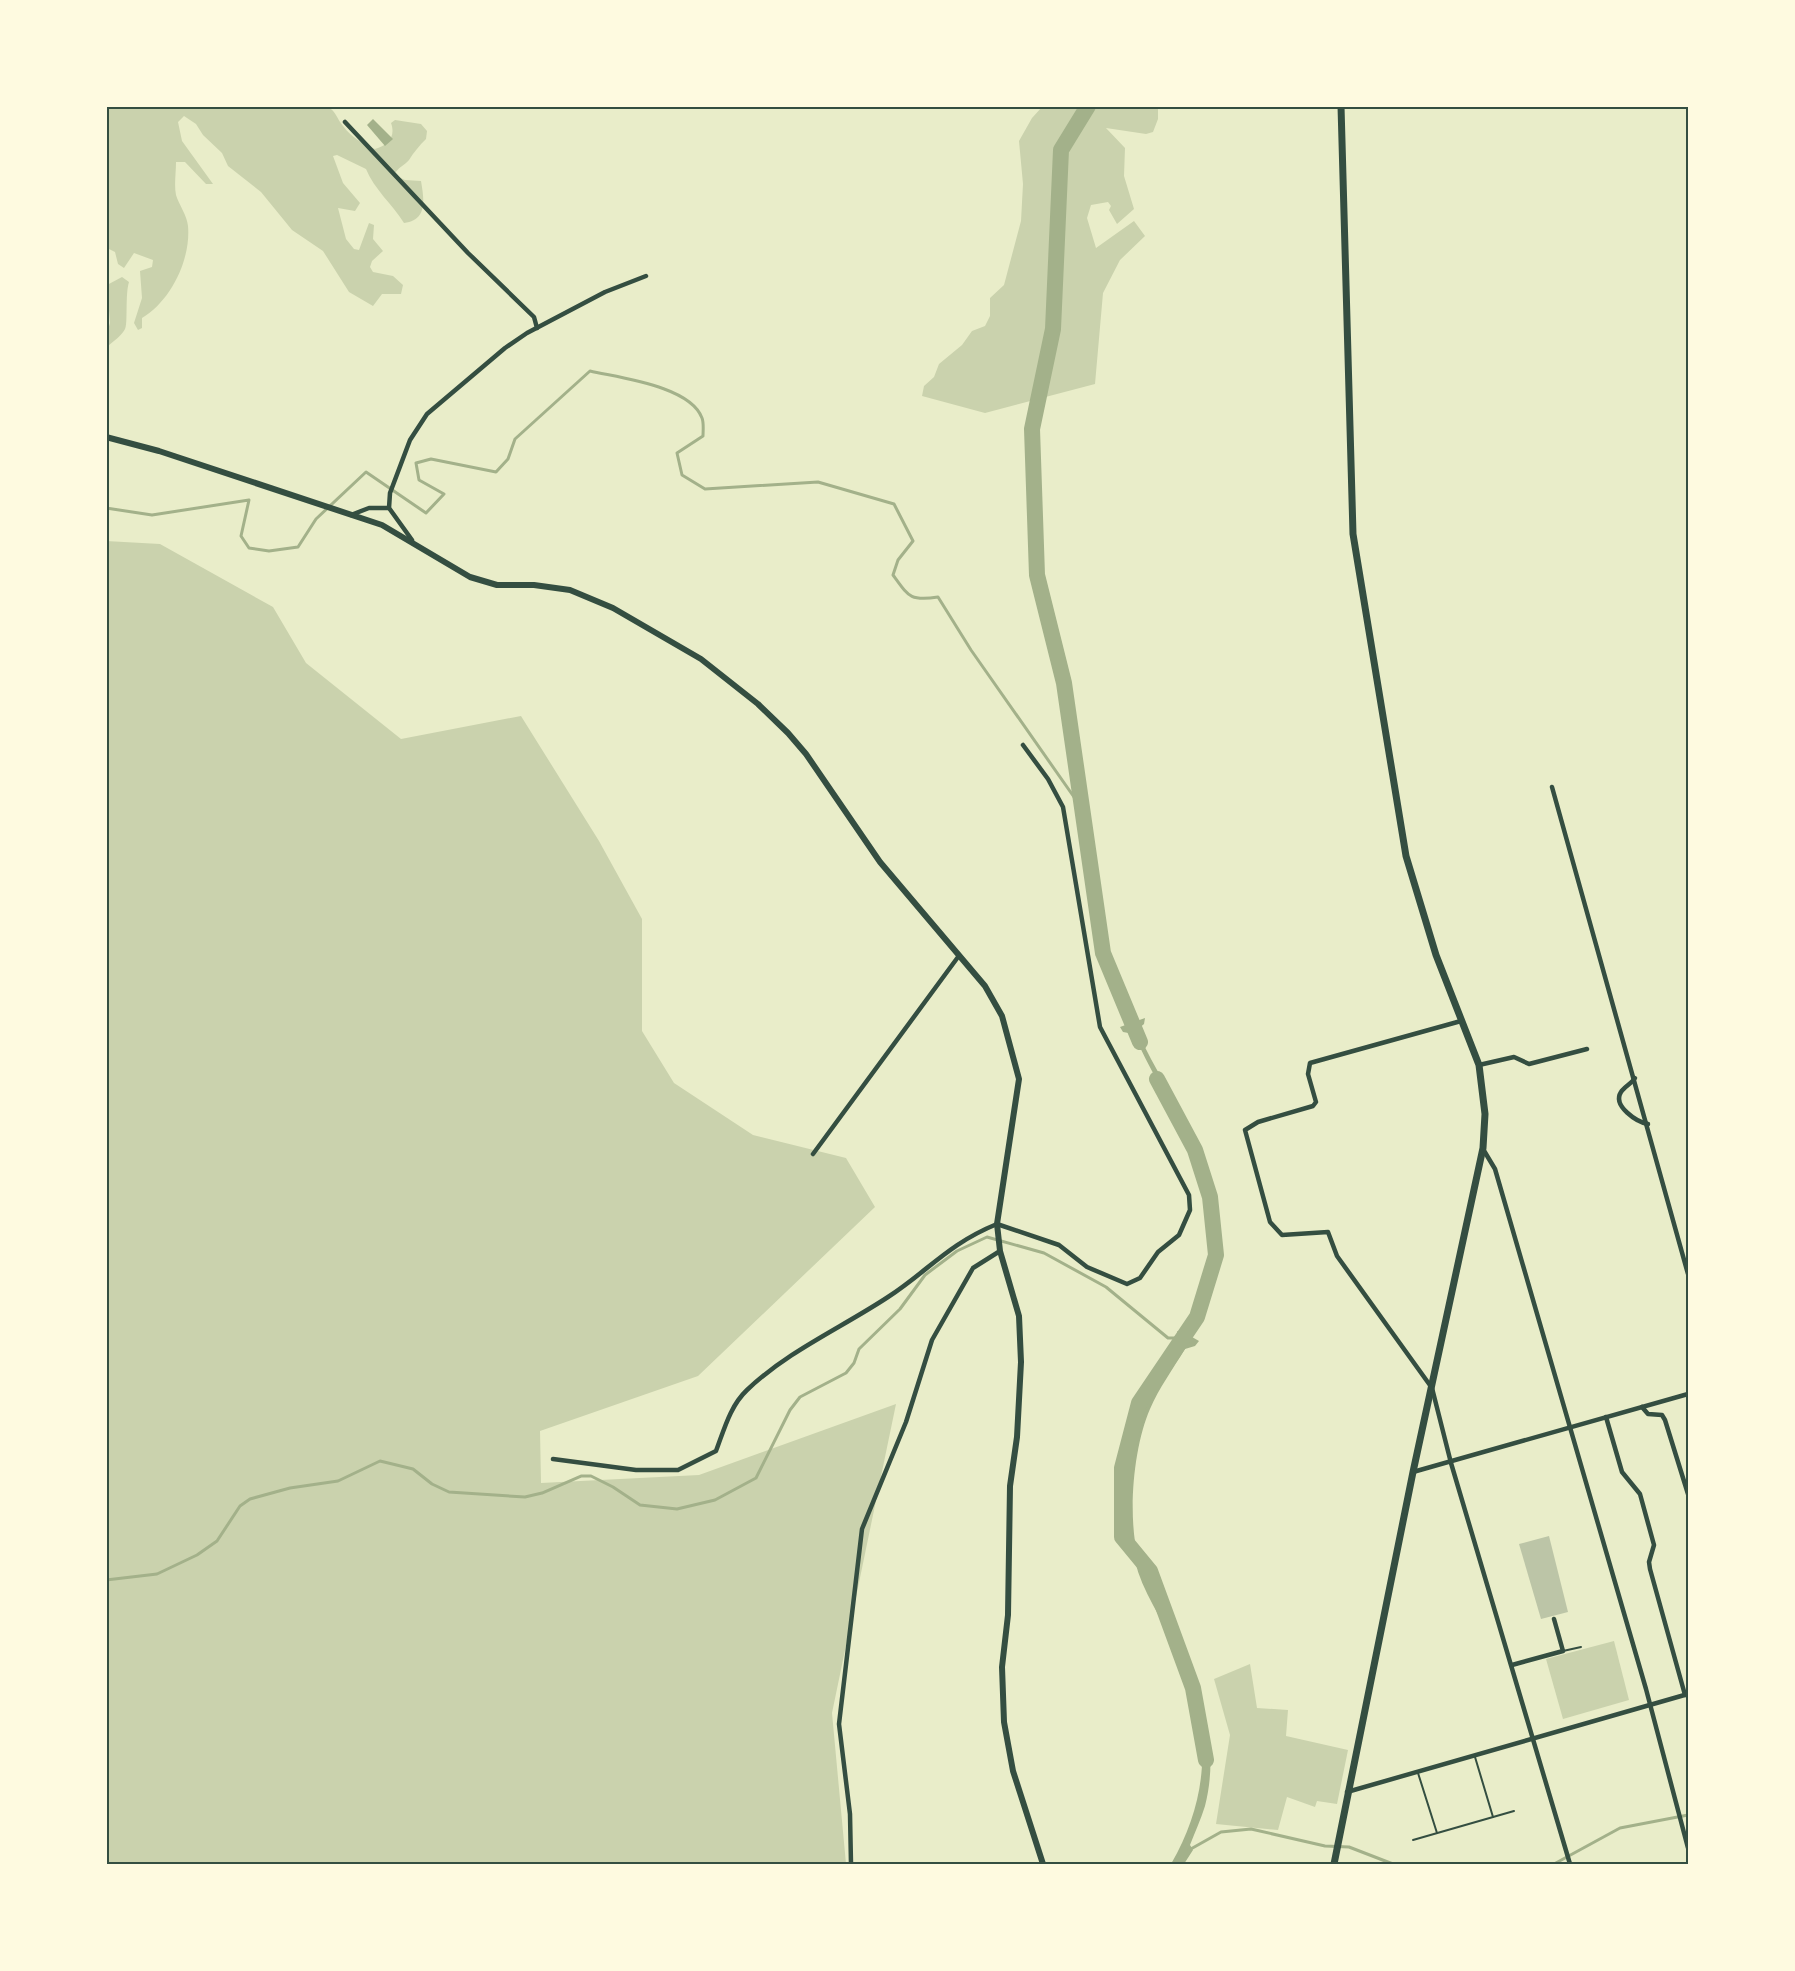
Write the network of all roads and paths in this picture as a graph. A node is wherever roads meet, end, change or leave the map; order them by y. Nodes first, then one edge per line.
1 (1341, 106) edge
2 (345, 122) dead end
3 (646, 276) dead end
4 (537, 328) junction
5 (106, 437) edge
6 (389, 508) junction
7 (351, 514) junction
8 (412, 540) junction
9 (1023, 745) dead end
10 (1552, 788) dead end
11 (958, 957) junction
12 (1461, 1020) junction
13 (1587, 1048) dead end
14 (1479, 1065) junction
15 (1635, 1078) junction
16 (1648, 1124) junction
17 (1483, 1148) junction
18 (813, 1154) dead end
19 (997, 1224) junction
20 (1000, 1251) junction
21 (1689, 1274) edge
22 (1432, 1388) junction
23 (1689, 1394) edge
24 (1642, 1407) junction
25 (1606, 1417) junction
26 (1569, 1428) junction
27 (553, 1459) dead end
28 (1451, 1463) junction
29 (1413, 1472) junction
30 (1689, 1494) edge
31 (1554, 1619) dead end
32 (1581, 1647) dead end
33 (1563, 1651) junction
34 (1512, 1665) junction
35 (1687, 1695) edge
36 (1650, 1706) junction
37 (1534, 1739) junction
38 (1475, 1755) junction
39 (1418, 1772) junction
40 (1347, 1792) junction
41 (1514, 1812) dead end
42 (1493, 1817) junction
43 (1437, 1833) junction
44 (1413, 1840) dead end
45 (1689, 1848) edge
46 (1570, 1863) edge
47 (851, 1864) edge
48 (1043, 1864) edge
49 (1334, 1864) edge

1 - 12 main road
2 - 4 street
3 - 4 street
4 - 6 street
5 - 7 street
6 - 7 street
6 - 8 street
7 - 8 street
8 - 11 street
9 - 19 street
10 - 15 street
11 - 18 street
11 - 19 street
12 - 14 main road
12 - 22 street
13 - 14 street
14 - 17 main road
15 - 16 street
15 - 16 street
16 - 21 street
17 - 22 main road
17 - 26 street
19 - 20 street
19 - 27 street
20 - 47 street
20 - 48 street
22 - 28 street
22 - 29 main road
23 - 24 street
24 - 25 street
24 - 30 street
25 - 26 street
25 - 35 street
26 - 28 street
26 - 36 street
28 - 29 street
28 - 34 street
29 - 40 main road
31 - 33 street
32 - 33 lane
33 - 34 street
34 - 37 street
35 - 36 street
36 - 37 street
36 - 45 street
37 - 38 street
37 - 46 street
38 - 39 street
38 - 42 lane
39 - 40 street
39 - 43 lane
40 - 49 main road
41 - 42 lane
42 - 43 lane
43 - 44 lane

